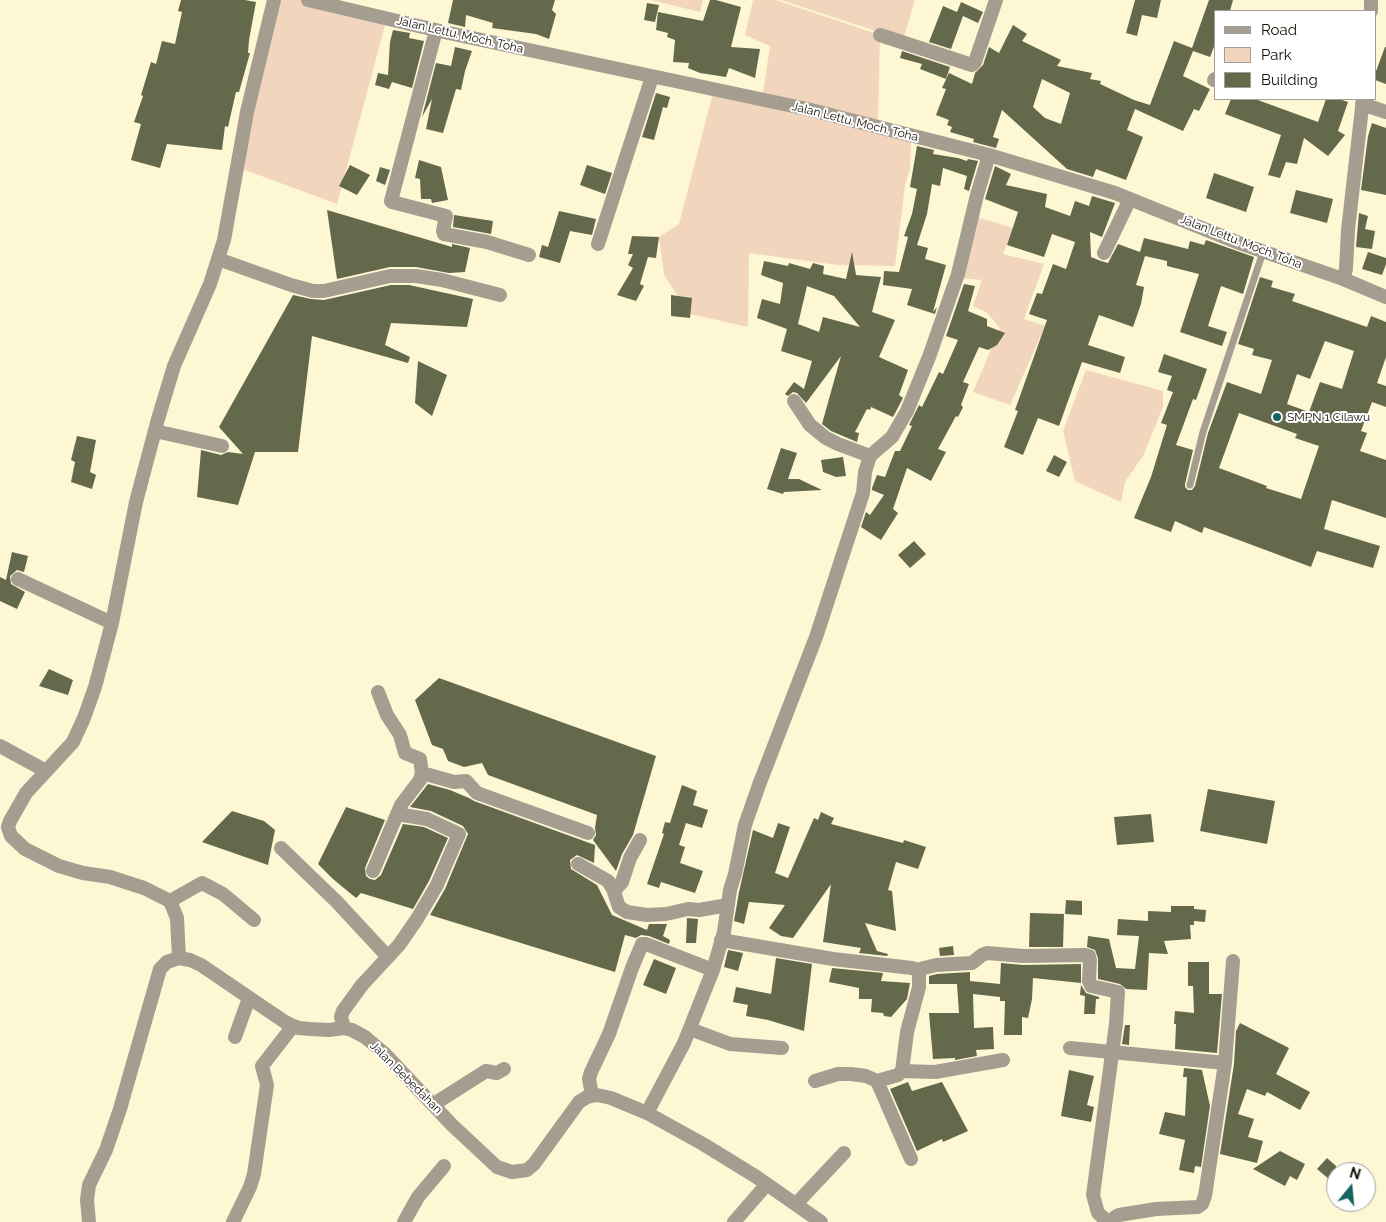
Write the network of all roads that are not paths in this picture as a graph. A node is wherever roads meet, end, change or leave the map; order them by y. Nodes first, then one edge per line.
1 (274, 0) edge
2 (308, 0) edge
3 (996, 0) edge
4 (436, 30) junction
5 (880, 35) dead end
6 (652, 77) junction
7 (1362, 102) edge
8 (1386, 112) edge
9 (989, 155) junction
10 (1130, 199) junction
11 (598, 244) dead end
12 (1263, 252) junction
13 (1104, 253) dead end
14 (529, 255) dead end
15 (218, 259) junction
16 (1343, 279) junction
17 (500, 295) dead end
18 (1386, 297) edge
19 (794, 401) dead end
20 (155, 431) junction
21 (222, 446) dead end
22 (870, 456) junction
23 (1190, 485) dead end
24 (18, 579) dead end
25 (112, 623) junction
26 (378, 692) dead end
27 (0, 746) edge
28 (46, 772) junction
29 (422, 773) junction
30 (397, 814) junction
31 (588, 833) dead end
32 (640, 840) dead end
33 (281, 848) dead end
34 (578, 864) dead end
35 (373, 871) dead end
36 (614, 891) junction
37 (170, 901) junction
38 (728, 905) junction
39 (254, 920) dead end
40 (721, 940) junction
41 (388, 957) junction
42 (179, 958) junction
43 (1234, 961) dead end
44 (713, 970) junction
45 (916, 970) junction
46 (249, 998) junction
47 (293, 1026) junction
48 (344, 1028) junction
49 (690, 1029) junction
50 (235, 1037) dead end
51 (782, 1048) dead end
52 (1070, 1048) dead end
53 (1112, 1054) junction
54 (1003, 1060) dead end
55 (1225, 1063) junction
56 (504, 1069) dead end
57 (902, 1071) junction
58 (815, 1081) dead end
59 (876, 1081) junction
60 (592, 1095) junction
61 (434, 1104) junction
62 (646, 1113) junction
63 (844, 1153) dead end
64 (911, 1159) dead end
65 (444, 1166) dead end
66 (766, 1184) junction
67 (796, 1204) junction
68 (90, 1222) edge
69 (233, 1222) edge
70 (404, 1222) edge
71 (734, 1222) edge
72 (821, 1222) edge
73 (1108, 1222) edge
74 (1113, 1222) edge

1 - 15 street
2 - 4 street, Jalan Lettu. Moch. Toha
3 - 5 street
4 - 6 street, Jalan Lettu. Moch. Toha
4 - 14 street
6 - 9 street, Jalan Lettu. Moch. Toha
6 - 11 street
7 - 8 street
7 - 16 street
9 - 10 street, Jalan Lettu. Moch. Toha
9 - 22 street
10 - 12 street, Jalan Lettu. Moch. Toha
10 - 13 street
12 - 16 street, Jalan Lettu. Moch. Toha
12 - 23 lane
15 - 17 street
15 - 20 street
16 - 18 street, Jalan Lettu. Moch. Toha
19 - 22 street
20 - 21 street
20 - 25 street
22 - 38 street
24 - 25 street
25 - 28 street
26 - 29 street
27 - 28 street
28 - 37 street
29 - 30 street
29 - 31 street
30 - 35 street
30 - 41 street
32 - 36 street
33 - 41 street
34 - 36 street
36 - 38 street
37 - 39 street
37 - 42 street
38 - 40 street
40 - 44 street
40 - 45 street
41 - 48 street
42 - 46 street, Jalan Bebedahan
42 - 68 street
43 - 55 street
44 - 49 street
44 - 60 street
45 - 53 street
45 - 57 street
46 - 47 street, Jalan Bebedahan
46 - 50 street
47 - 48 street, Jalan Bebedahan
47 - 69 street
48 - 61 street, Jalan Bebedahan
49 - 51 street
49 - 62 street
52 - 53 street
53 - 55 street
53 - 73 street
54 - 57 street
55 - 74 street
56 - 61 street
57 - 59 street
58 - 59 street
59 - 64 street
60 - 61 street, Jalan Bebedahan
60 - 62 street
62 - 66 street
63 - 67 street
65 - 70 street
66 - 67 street
66 - 71 street
67 - 72 street

